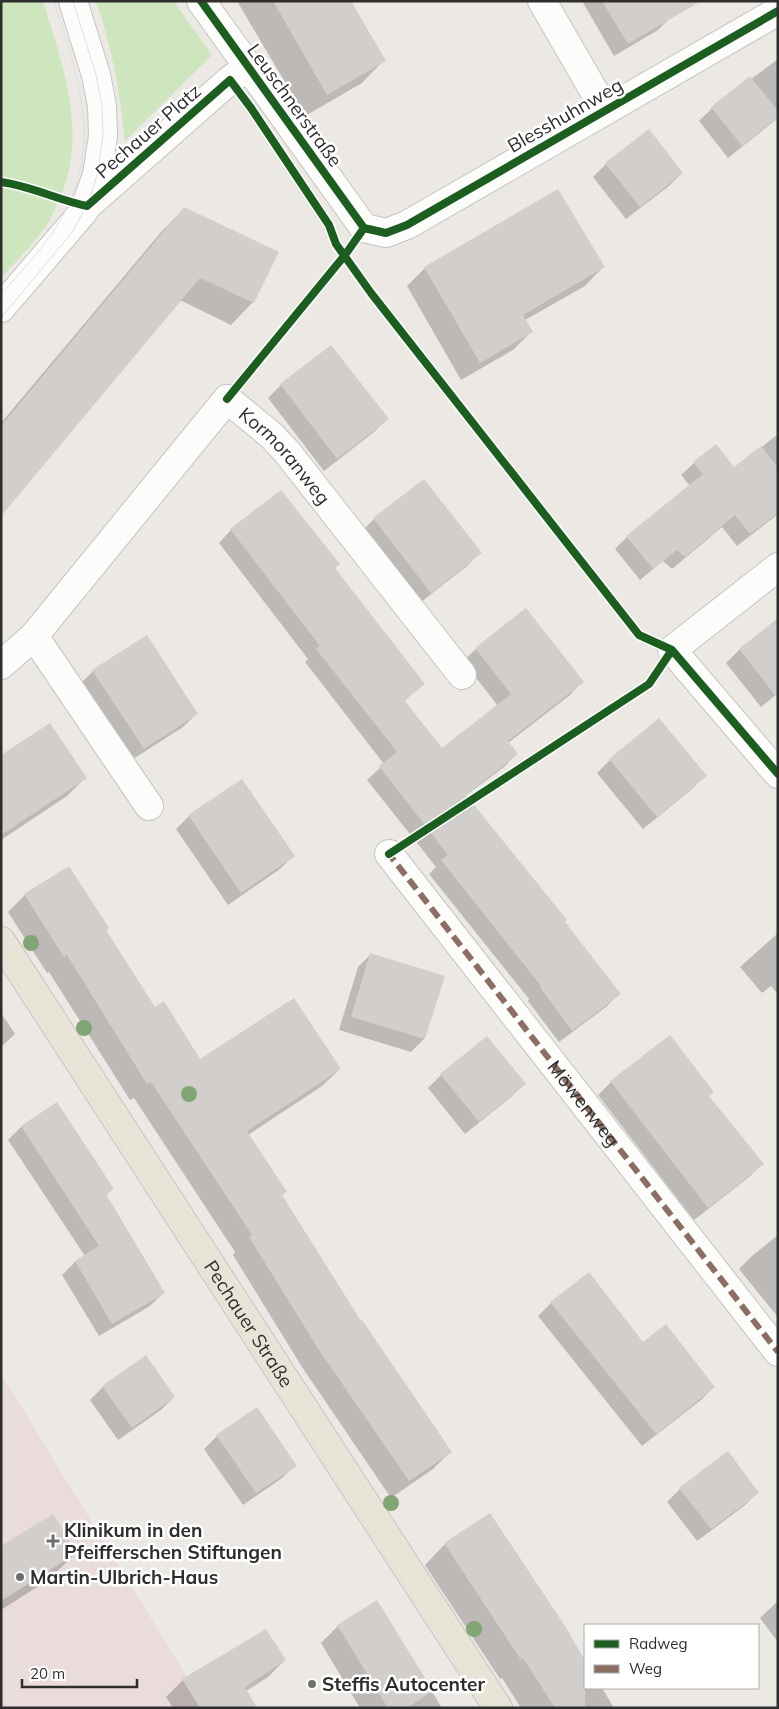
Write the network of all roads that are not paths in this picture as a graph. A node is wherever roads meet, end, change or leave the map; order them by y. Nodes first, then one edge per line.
1 (73, 1) edge
2 (201, 1) edge
3 (542, 1) edge
4 (778, 11) edge
5 (248, 67) junction
6 (605, 110) junction
7 (87, 206) junction
8 (364, 228) joint
9 (1, 308) edge
10 (778, 567) edge
11 (34, 636) junction
12 (1, 665) edge
13 (462, 675) dead end
14 (778, 774) edge
15 (149, 806) dead end
16 (389, 854) dead end
17 (1, 941) edge
18 (778, 1352) edge
19 (498, 1708) edge

1 - 7 street, Pechauer Platz
2 - 5 street, Leuschnerstraße
3 - 6 street
4 - 6 street, Blesshuhnweg
5 - 7 street, Pechauer Platz
5 - 8 street, Leuschnerstraße
6 - 8 street, Blesshuhnweg
7 - 9 street, Pechauer Platz
10 - 14 street
11 - 12 street, Kormoranweg
11 - 13 street, Kormoranweg
11 - 15 street
16 - 18 street, Möwenweg
17 - 19 main road, Pechauer Straße

